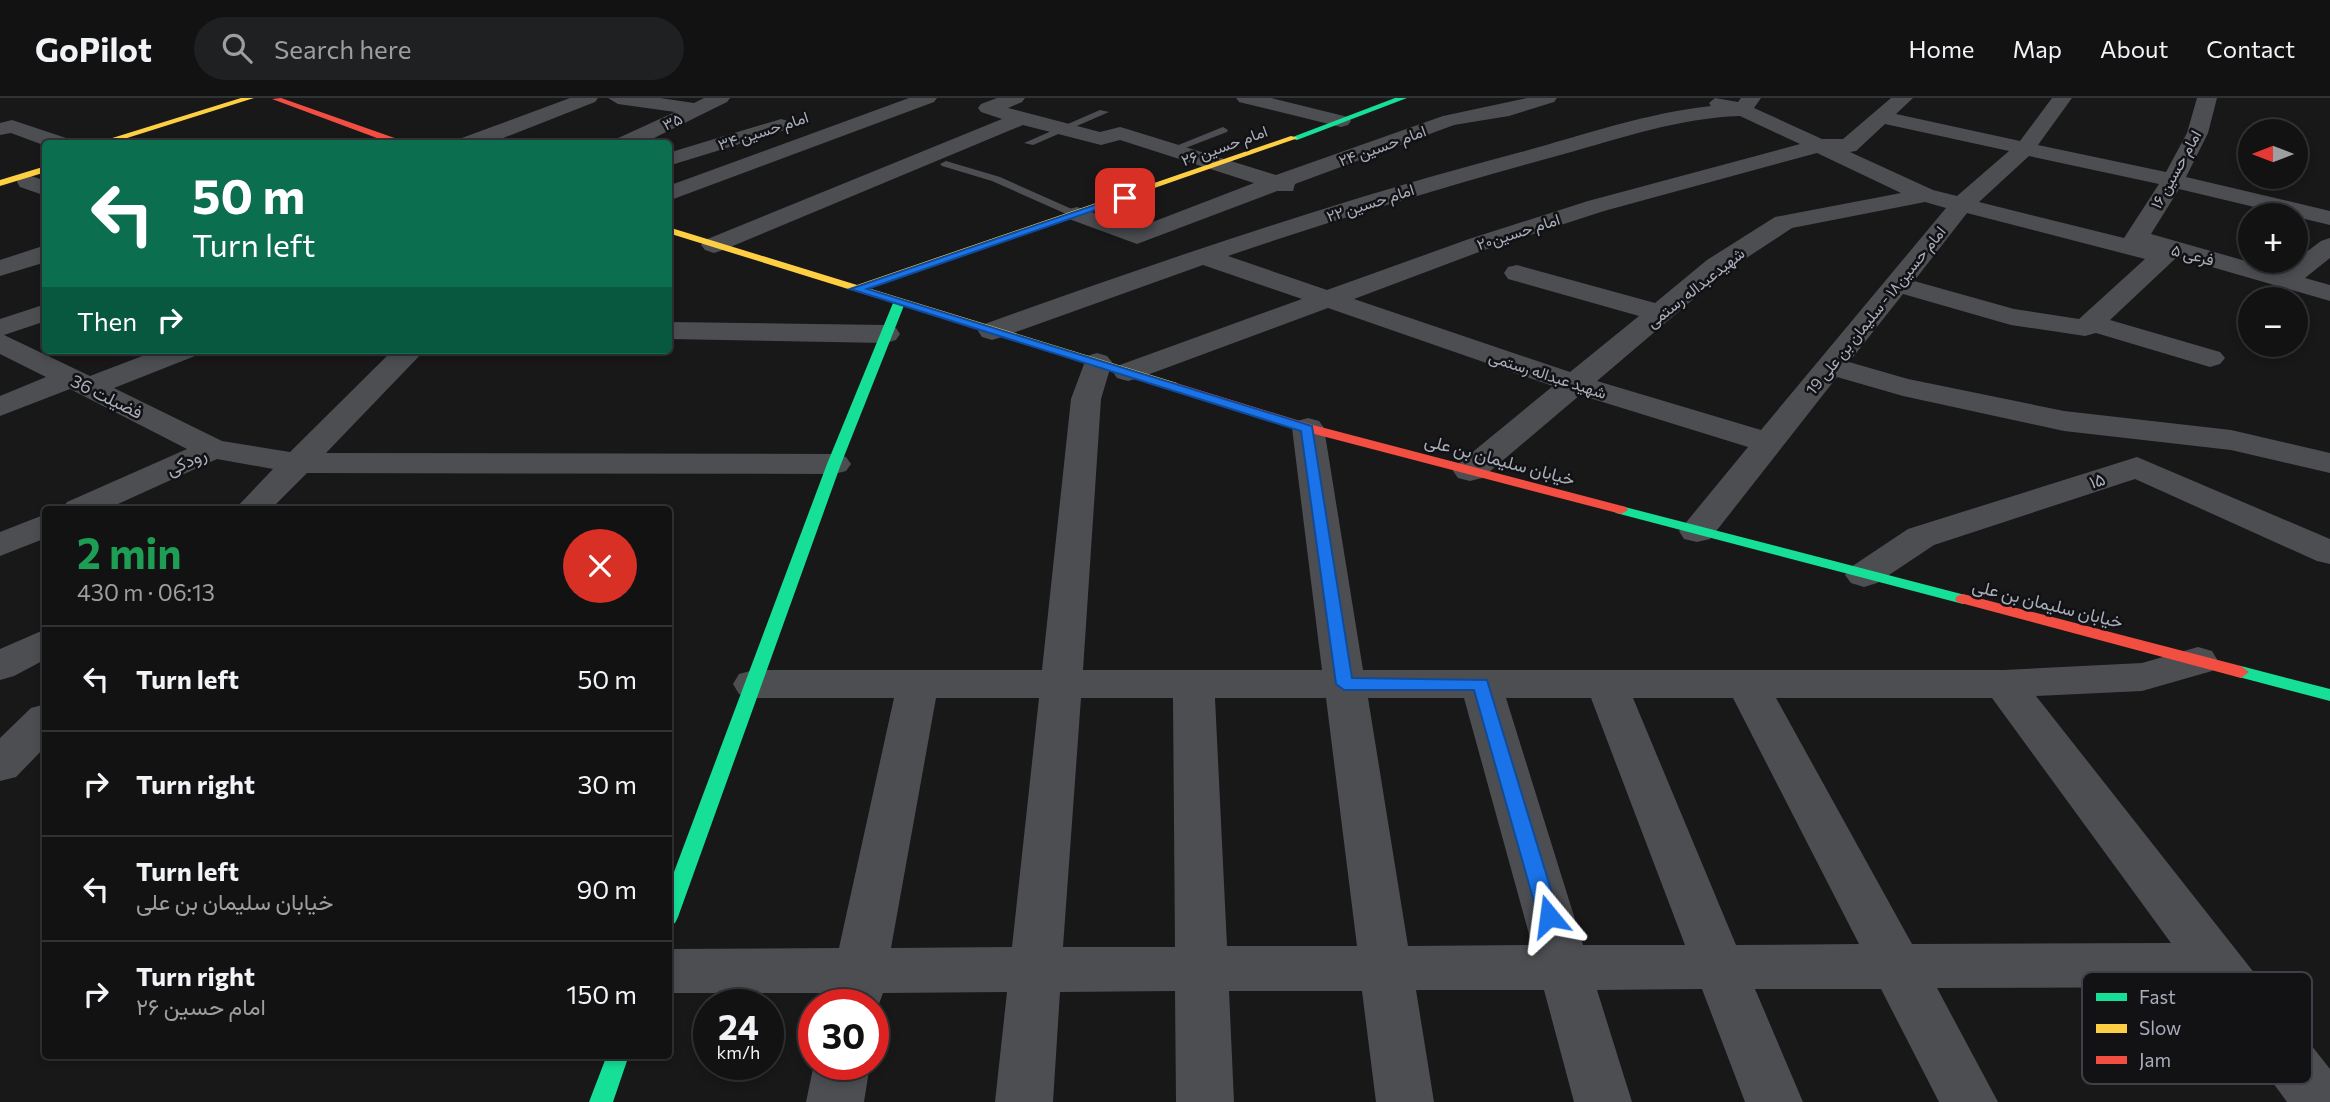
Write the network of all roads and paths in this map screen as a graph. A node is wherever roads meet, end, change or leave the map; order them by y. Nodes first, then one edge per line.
1 (250, 98) edge
2 (588, 98) edge
3 (618, 98) edge
4 (720, 98) edge
5 (927, 98) edge
6 (1246, 98) edge
7 (1403, 98) edge
8 (1547, 98) edge
9 (1700, 98) edge
10 (1903, 98) edge
11 (2062, 98) edge
12 (2207, 98) edge
13 (277, 99) edge
14 (965, 101) dead end
15 (1747, 104) edge
16 (1018, 108) edge
17 (696, 110) junction
18 (1104, 112) dead end
19 (806, 116) dead end
20 (1881, 117) junction
21 (1341, 121) junction
22 (1059, 128) junction
23 (0, 129) edge
24 (1223, 130) dead end
25 (50, 140) edge
26 (110, 140) edge
27 (142, 140) edge
28 (384, 140) edge
29 (478, 140) edge
30 (632, 140) edge
31 (1029, 143) dead end
32 (1822, 145) junction
33 (2025, 148) junction
34 (1171, 150) junction
35 (672, 159) edge
36 (42, 160) edge
37 (946, 164) dead end
38 (1219, 166) junction
39 (0, 172) edge
40 (40, 180) edge
41 (2171, 180) junction
42 (0, 183) edge
43 (1276, 183) junction
44 (672, 193) edge
45 (1925, 195) junction
46 (1961, 205) junction
47 (1354, 208) junction
48 (1077, 214) junction
49 (2330, 218) edge
50 (672, 231) edge
51 (2136, 238) joint
52 (714, 245) junction
53 (2167, 252) junction
54 (42, 254) edge
55 (2326, 255) edge
56 (1203, 256) junction
57 (0, 268) edge
58 (1517, 273) dead end
59 (2286, 280) junction
60 (1896, 284) junction
61 (856, 289) junction
62 (2330, 293) edge
63 (1329, 299) junction
64 (899, 303) junction
65 (42, 313) edge
66 (1660, 313) junction
67 (2091, 323) junction
68 (0, 328) edge
69 (672, 330) edge
70 (992, 331) junction
71 (886, 334) junction
72 (0, 343) edge
73 (172, 354) edge
74 (406, 354) edge
75 (2210, 358) dead end
76 (1830, 366) junction
77 (1112, 367) junction
78 (80, 383) junction
79 (1575, 384) junction
80 (0, 407) edge
81 (1307, 428) junction
82 (1769, 443) junction
83 (214, 449) junction
84 (299, 463) junction
85 (2330, 463) edge
86 (834, 464) junction
87 (1470, 471) junction
88 (86, 506) edge
89 (256, 506) edge
90 (42, 527) edge
91 (1698, 531) junction
92 (0, 545) edge
93 (2330, 553) edge
94 (1864, 575) junction
95 (42, 644) edge
96 (2198, 661) junction
97 (0, 666) edge
98 (754, 684) junction
99 (918, 684) junction
100 (1060, 684) junction
101 (1194, 684) junction
102 (1344, 684) junction
103 (1481, 684) junction
104 (1606, 684) junction
105 (1747, 684) junction
106 (2004, 684) junction
107 (2330, 695) edge
108 (42, 723) edge
109 (0, 765) edge
110 (672, 906) edge
111 (2216, 965) junction
112 (1897, 966) junction
113 (1564, 967) junction
114 (1720, 967) junction
115 (1201, 968) junction
116 (1385, 968) junction
117 (1035, 970) junction
118 (672, 971) edge
119 (2221, 972) edge
120 (857, 987) edge
121 (617, 1059) edge
122 (839, 1080) edge
123 (2307, 1084) edge
124 (601, 1102) edge
125 (835, 1102) edge
126 (1024, 1102) edge
127 (1205, 1102) edge
128 (1405, 1102) edge
129 (1603, 1102) edge
130 (1774, 1102) edge
131 (1969, 1102) edge
132 (2321, 1102) edge

1 - 26 street
2 - 29 street
3 - 17 street
4 - 17 street, ۳۵
5 - 44 street
6 - 21 street
7 - 21 street, امام حسین ۲۶
8 - 43 street, امام حسین ۲۴
9 - 15 street
10 - 20 street, امام حسین۲۰
11 - 33 street, امام حسین۱۸ - سلیمان بن علی 19
12 - 41 street, امام حسین ۱۶
13 - 27 street
13 - 28 street
14 - 16 street
15 - 32 street
15 - 47 street, امام حسین ۲۲
16 - 22 street
16 - 52 street
17 - 30 street, ۳۵
18 - 22 lane
19 - 35 street, امام حسین ۳۴
20 - 32 street, امام حسین۲۰
20 - 33 street
21 - 38 street, امام حسین ۲۶
22 - 31 lane
22 - 34 street
23 - 25 street
24 - 34 lane
32 - 45 street
32 - 63 street, امام حسین۲۰
33 - 41 street
33 - 46 street, امام حسین۱۸ - سلیمان بن علی 19
34 - 38 street
36 - 39 street
37 - 48 lane
38 - 43 street
38 - 48 street, امام حسین ۲۶
40 - 42 street
41 - 49 street
41 - 51 street, امام حسین ۱۶
43 - 47 street
43 - 48 street, امام حسین ۲۴
45 - 46 street, شهیدعبداله رستمی
45 - 66 street, شهیدعبداله رستمی
46 - 53 street, شهیدعبداله رستمی
46 - 60 street, امام حسین۱۸ - سلیمان بن علی 19
47 - 56 street, امام حسین ۲۲
48 - 61 street, امام حسین ۲۶
50 - 52 street, خیابان سلیمان بن علی
51 - 53 street, فرعی ۵
52 - 61 street, خیابان سلیمان بن علی
53 - 59 street, فرعی ۵
53 - 67 street
54 - 57 street
55 - 59 street
56 - 63 street, شهید عبداله رستمی
56 - 70 street, امام حسین ۲۲
58 - 66 street
59 - 62 street, فرعی ۵
60 - 67 street
60 - 76 street, امام حسین۱۸ - سلیمان بن علی 19
61 - 64 street, خیابان سلیمان بن علی
63 - 77 street, امام حسین۲۰
63 - 79 street, شهید عبداله رستمی
64 - 70 street, خیابان سلیمان بن علی
64 - 71 street
65 - 68 street
66 - 79 street, شهیدعبداله رستمی
67 - 75 street
69 - 71 street
70 - 77 street, خیابان سلیمان بن علی
71 - 86 street
72 - 78 street, فضیلت 36
73 - 78 street
74 - 84 street
76 - 82 street, امام حسین۱۸ - سلیمان بن علی 19
76 - 85 street
77 - 81 street, خیابان سلیمان بن علی
77 - 100 street
78 - 80 street
78 - 83 street, فضیلت 36
79 - 82 street, شهید عبداله رستمی
79 - 87 street, شهیدعبداله رستمی
81 - 87 street, خیابان سلیمان بن علی
81 - 102 street
82 - 91 street, امام حسین۱۸ - سلیمان بن علی 19
83 - 84 street, رودکی
83 - 88 street, رودکی
84 - 86 street, رودکی
84 - 89 street
86 - 98 street
87 - 91 street, خیابان سلیمان بن علی
90 - 92 street
91 - 94 street, خیابان سلیمان بن علی
93 - 94 street, ۱۵
94 - 96 street, خیابان سلیمان بن علی
95 - 97 street
96 - 106 street
96 - 107 street, خیابان سلیمان بن علی
98 - 99 street
98 - 110 street
99 - 100 street
99 - 120 street
100 - 101 street
100 - 117 street
101 - 102 street
101 - 115 street
102 - 103 street
102 - 116 street
103 - 104 street
103 - 113 street
104 - 105 street
104 - 114 street
105 - 106 street
105 - 112 street
106 - 111 street
108 - 109 street
111 - 112 street
111 - 119 street
112 - 114 street
112 - 131 street
113 - 114 street
113 - 116 street
113 - 129 street
114 - 130 street
115 - 116 street
115 - 117 street
115 - 127 street
116 - 128 street
117 - 120 street
117 - 126 street
118 - 120 street
121 - 124 street
122 - 125 street
123 - 132 street

